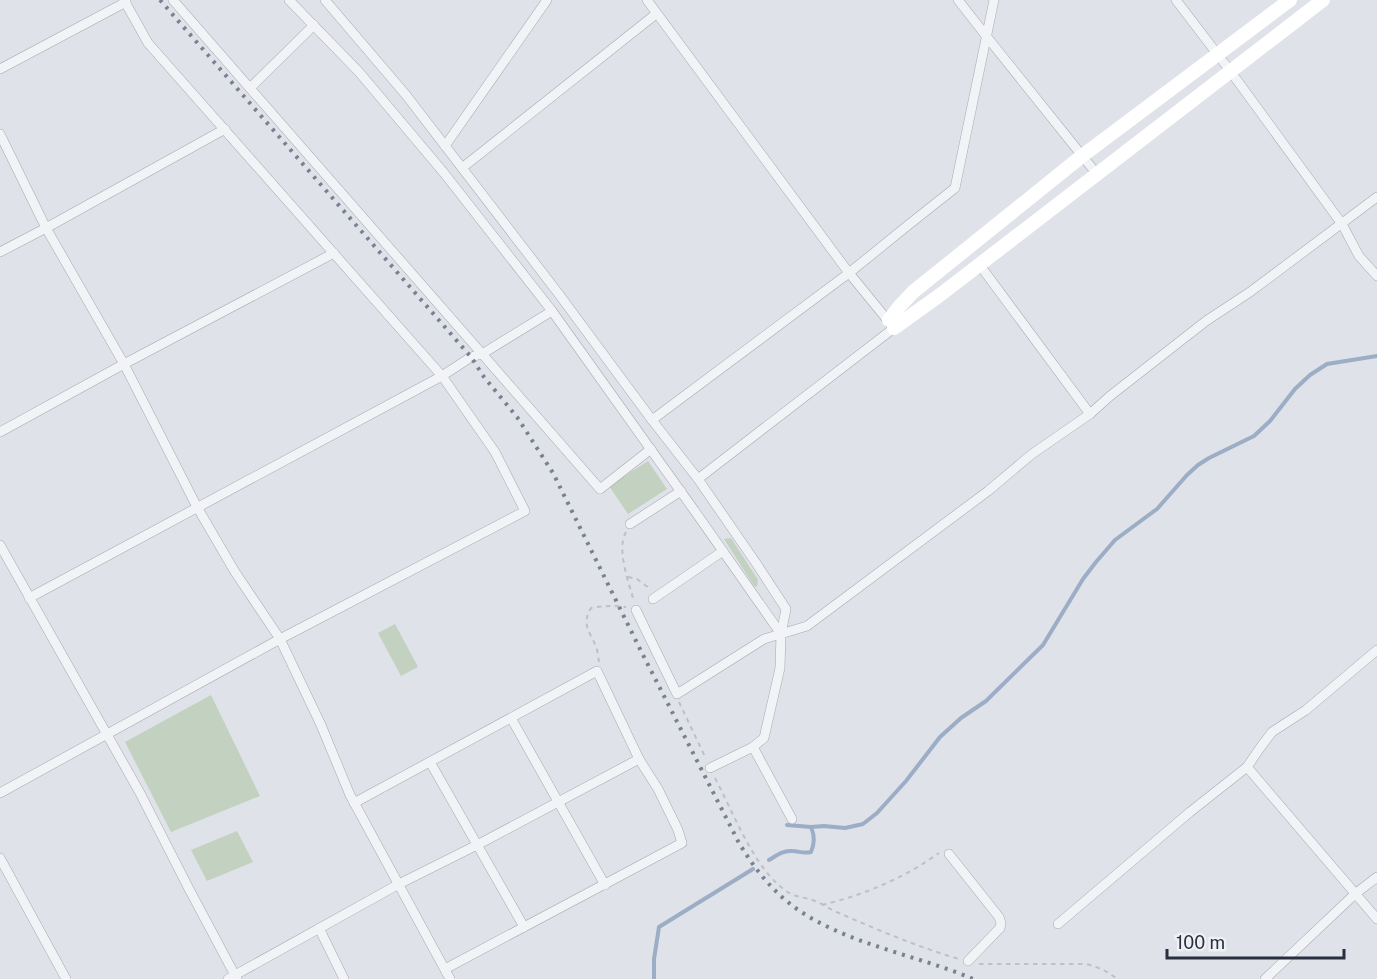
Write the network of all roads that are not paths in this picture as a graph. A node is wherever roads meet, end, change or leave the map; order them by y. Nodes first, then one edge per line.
1 (173, 0) edge
2 (289, 0) edge
3 (325, 0) edge
4 (547, 0) edge
5 (647, 0) edge
6 (958, 0) edge
7 (993, 0) edge
8 (1176, 0) edge
9 (1290, 0) edge
10 (1323, 0) edge
11 (125, 1) edge
12 (656, 14) junction
13 (314, 25) junction
14 (987, 37) junction
15 (1218, 54) junction
16 (0, 69) edge
17 (1231, 72) junction
18 (250, 87) junction
19 (225, 129) junction
20 (0, 134) edge
21 (445, 146) junction
22 (1082, 156) junction
23 (462, 168) junction
24 (1096, 173) junction
25 (1377, 197) edge
26 (1342, 224) junction
27 (46, 228) junction
28 (0, 252) edge
29 (334, 253) junction
30 (979, 264) junction
31 (849, 273) junction
32 (1377, 276) edge
33 (552, 311) junction
34 (891, 324) junction
35 (482, 354) junction
36 (124, 364) junction
37 (442, 376) junction
38 (1090, 414) junction
39 (652, 420) junction
40 (0, 432) edge
41 (651, 449) junction
42 (698, 479) junction
43 (681, 491) junction
44 (197, 507) junction
45 (630, 524) road end
46 (0, 545) edge
47 (723, 551) junction
48 (656, 597) road end
49 (29, 598) junction
50 (636, 610) road end
51 (781, 634) junction
52 (280, 639) junction
53 (1377, 650) edge
54 (511, 718) junction
55 (107, 733) junction
56 (753, 747) junction
57 (639, 759) junction
58 (430, 762) junction
59 (1248, 767) junction
60 (710, 768) road end
61 (0, 793) edge
62 (559, 802) junction
63 (354, 803) junction
64 (792, 819) dead end
65 (479, 844) junction
66 (949, 854) road end
67 (0, 858) edge
68 (1377, 877) edge
69 (399, 884) junction
70 (605, 885) junction
71 (1355, 894) junction
72 (1377, 919) edge
73 (1058, 924) dead end
74 (524, 927) junction
75 (319, 928) junction
76 (968, 961) road end
77 (444, 969) junction
78 (233, 978) edge
79 (66, 979) edge
80 (344, 979) edge
81 (450, 979) edge
82 (1264, 979) edge

1 - 18 street
2 - 13 street
3 - 21 street
4 - 21 street
5 - 12 street
6 - 14 street
7 - 14 street
8 - 15 street
9 - 15 street
10 - 17 street
11 - 16 street
11 - 19 street
12 - 23 street
12 - 31 street
13 - 18 street
13 - 33 street
14 - 22 street
14 - 31 street
15 - 17 street
15 - 22 street
17 - 24 street
17 - 26 street
18 - 35 street
19 - 27 street
19 - 29 street
20 - 27 street
21 - 23 street
22 - 24 street
22 - 34 street
23 - 39 street
24 - 30 street
25 - 26 street
26 - 32 street
26 - 38 street
27 - 28 street
27 - 36 street
29 - 36 street
29 - 37 street
30 - 34 street
30 - 38 street
31 - 34 street
31 - 39 street
33 - 35 street
33 - 41 street
34 - 42 street
35 - 37 street
35 - 41 street
36 - 40 street
36 - 44 street
37 - 44 street
37 - 52 street
38 - 51 street
39 - 42 street
41 - 43 street
42 - 51 street
43 - 45 street
43 - 47 street
44 - 49 street
44 - 52 street
46 - 49 street
47 - 48 street
47 - 51 street
49 - 55 street
50 - 51 street
51 - 56 street
52 - 55 street
52 - 63 street
53 - 59 street
54 - 57 street
54 - 58 street
54 - 62 street
55 - 61 street
55 - 78 street
56 - 60 street
56 - 64 street
57 - 62 street
57 - 70 street
58 - 63 street
58 - 65 street
59 - 71 street
59 - 73 street
62 - 65 street
62 - 70 street
63 - 69 street
65 - 69 street
65 - 74 street
66 - 76 street
67 - 79 street
68 - 71 street
69 - 75 street
69 - 77 street
70 - 74 street
71 - 72 street
71 - 82 street
74 - 77 street
75 - 78 street
75 - 80 street
77 - 81 street

